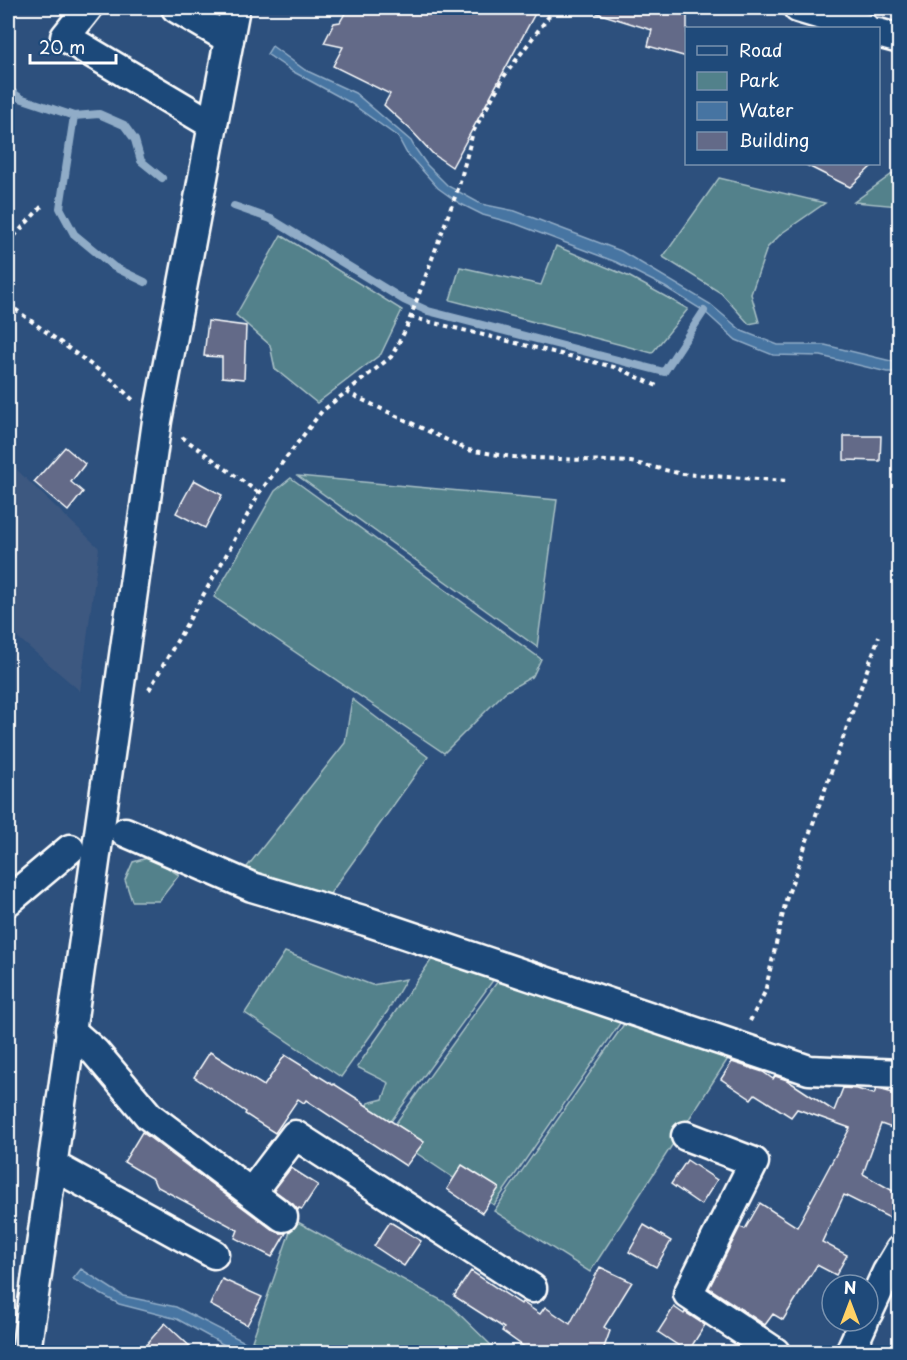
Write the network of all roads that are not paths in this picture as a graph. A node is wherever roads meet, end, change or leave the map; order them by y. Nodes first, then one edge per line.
1 (88, 8) edge
2 (176, 8) edge
3 (236, 8) edge
4 (798, 8) edge
5 (862, 27) edge
6 (880, 33) edge
7 (230, 39) junction
8 (900, 39) edge
9 (213, 125) junction
10 (124, 832) dead end
11 (70, 849) dead end
12 (8, 901) edge
13 (70, 1030) junction
14 (900, 1074) edge
15 (686, 1136) dead end
16 (52, 1165) junction
17 (251, 1193) junction
18 (283, 1217) dead end
19 (900, 1250) edge
20 (214, 1254) dead end
21 (880, 1287) edge
22 (532, 1288) dead end
23 (859, 1333) edge
24 (26, 1353) edge
25 (775, 1353) edge
26 (850, 1353) edge

1 - 9 street
2 - 7 street
3 - 7 street
4 - 5 street
6 - 8 street
7 - 9 street
9 - 13 street
10 - 14 street
11 - 12 street
13 - 16 street
13 - 17 street
15 - 25 street
16 - 20 street
16 - 24 street
17 - 18 street
17 - 22 street
19 - 21 street
23 - 26 street

